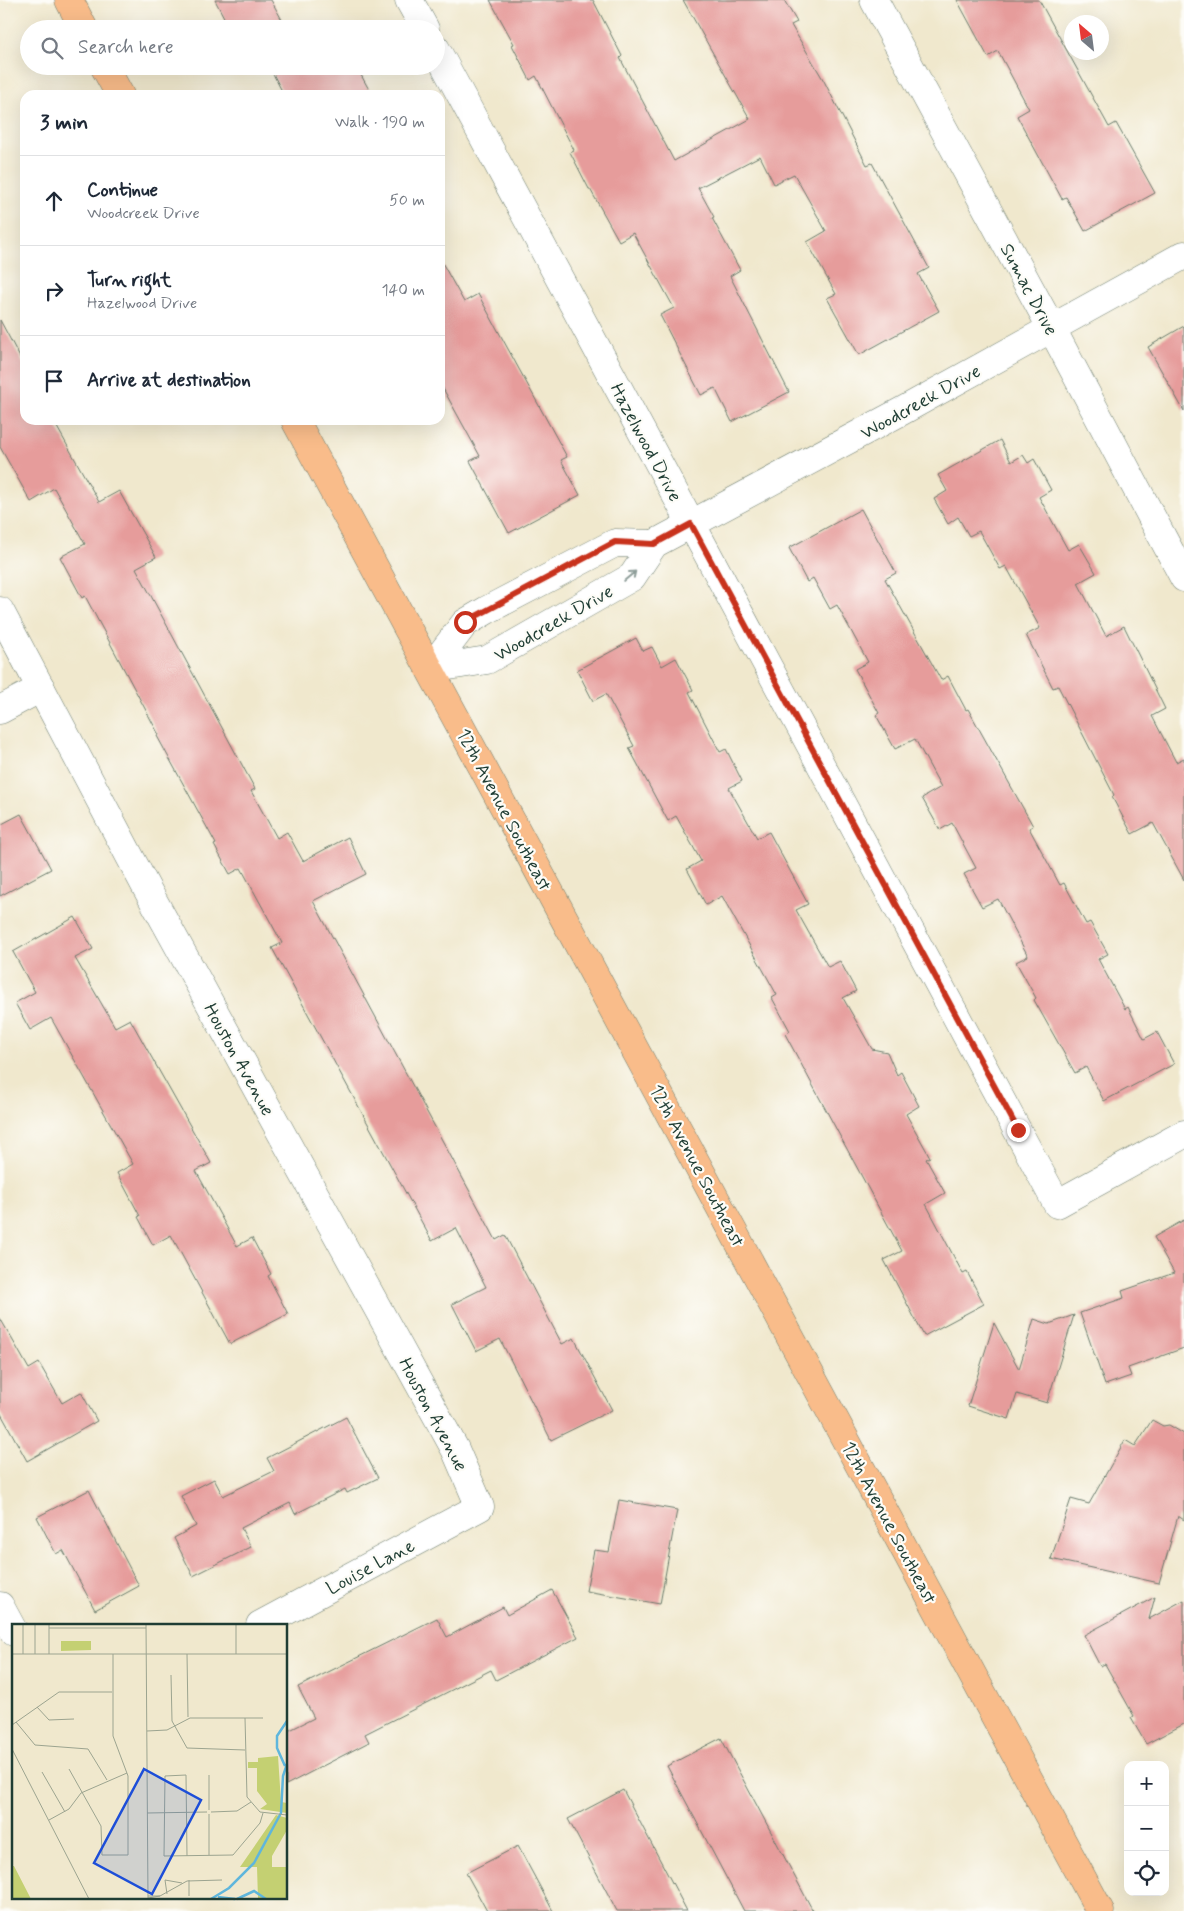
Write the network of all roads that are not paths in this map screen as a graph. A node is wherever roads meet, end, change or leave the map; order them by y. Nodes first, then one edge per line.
1 (69, 0) edge
2 (409, 0) edge
3 (874, 0) edge
4 (79, 20) edge
5 (420, 20) edge
6 (445, 66) edge
7 (109, 75) edge
8 (117, 90) edge
9 (1184, 255) edge
10 (1052, 329) junction
11 (299, 425) edge
12 (691, 524) junction
13 (654, 544) junction
14 (1184, 578) edge
15 (0, 611) edge
16 (430, 669) junction
17 (41, 688) junction
18 (0, 710) edge
19 (1184, 1134) edge
20 (480, 1507) joint
21 (0, 1606) edge
22 (262, 1624) edge
23 (12, 1628) edge
24 (1100, 1911) edge

1 - 4 main road
2 - 5 street
3 - 10 street, Sumac Drive
6 - 12 street, Hazelwood Drive
7 - 8 main road
9 - 10 street, Woodcreek Drive
10 - 12 street, Woodcreek Drive
10 - 14 street, Sumac Drive
11 - 16 main road, 12th Avenue Southeast
12 - 13 street, Woodcreek Drive
12 - 19 street, Hazelwood Drive
16 -> 13 street, Woodcreek Drive
13 - 16 street, Woodcreek Drive
15 - 17 street, Houston Avenue
16 - 24 main road, 12th Avenue Southeast
17 - 18 street
17 - 20 street, Houston Avenue
20 - 22 street, Louise Lane
21 - 23 street

